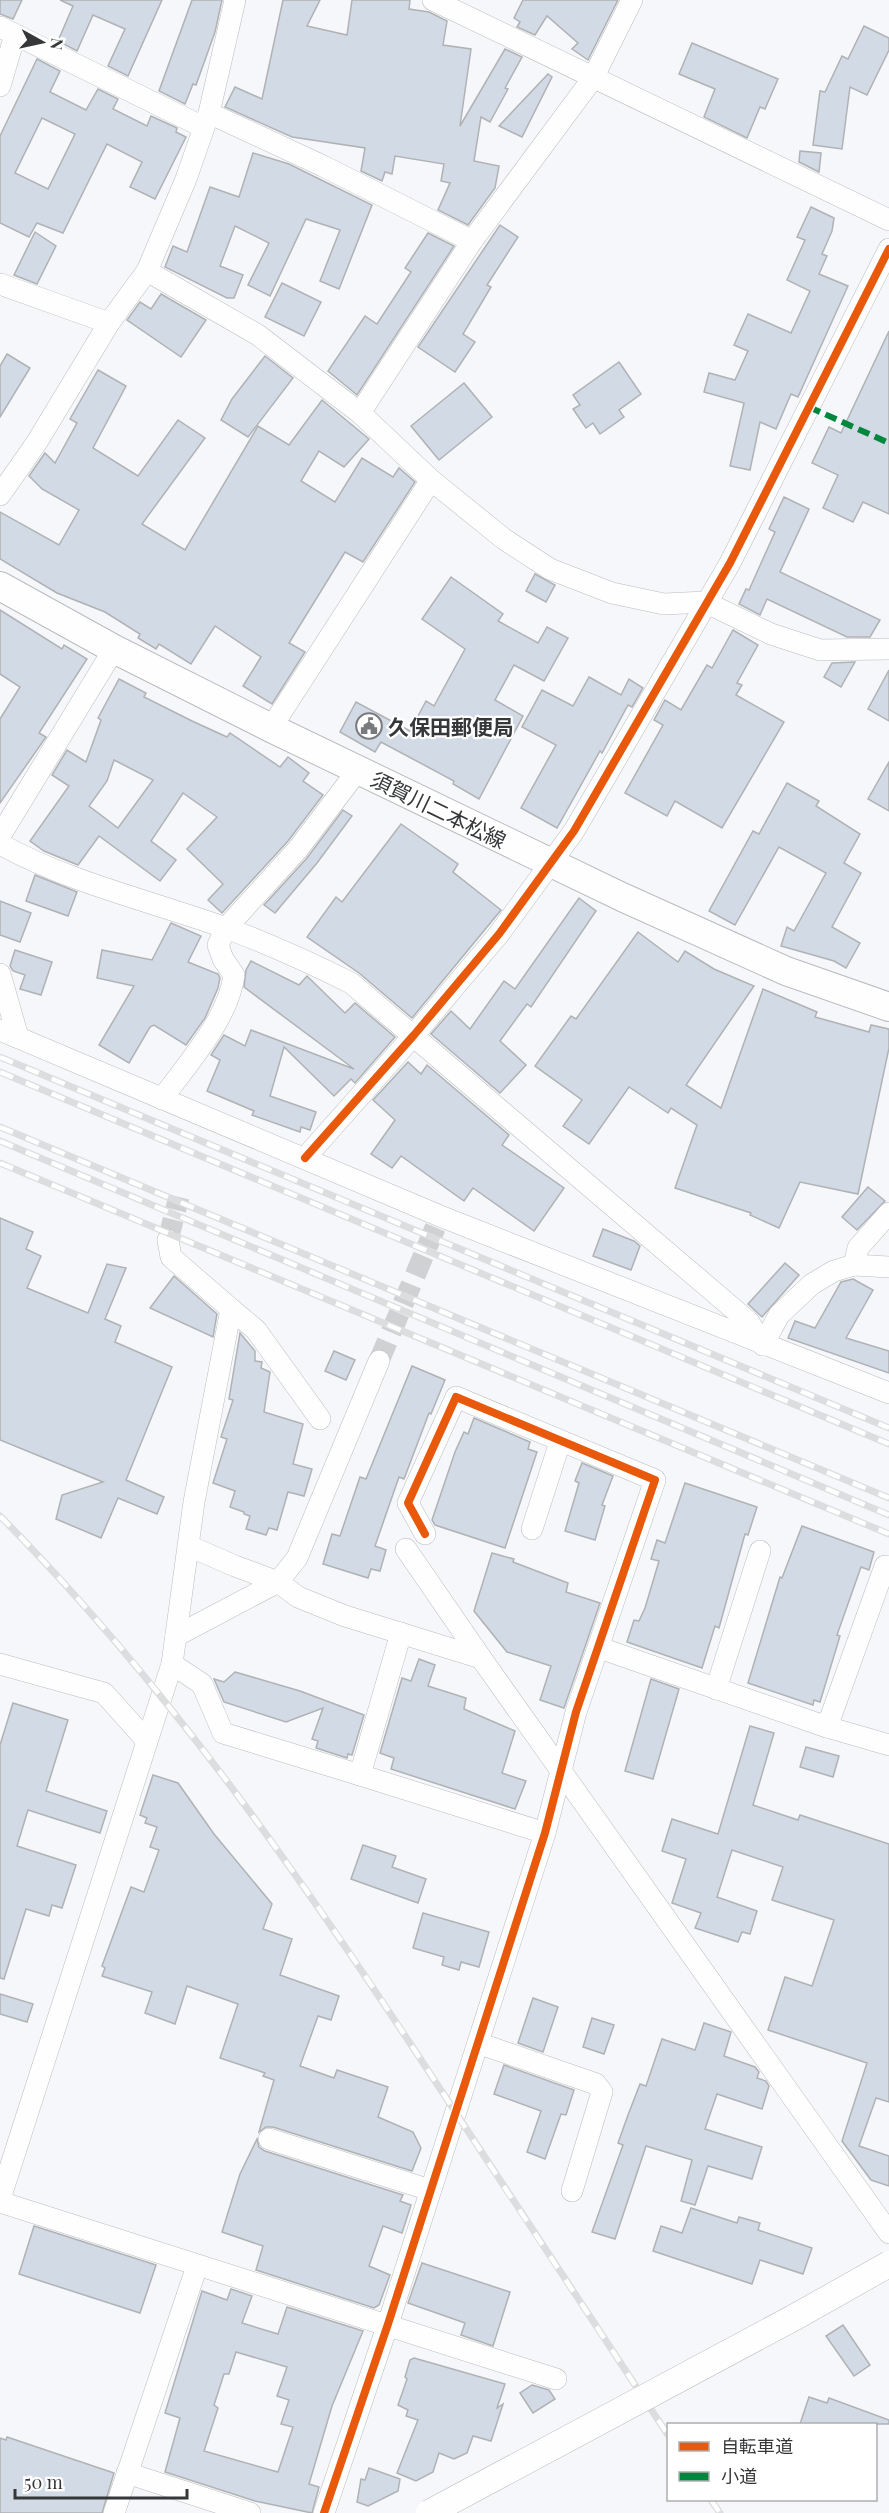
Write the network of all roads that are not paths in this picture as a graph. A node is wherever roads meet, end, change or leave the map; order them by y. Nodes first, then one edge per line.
1 (236, 0) edge
2 (433, 0) edge
3 (632, 0) edge
4 (8, 31) edge
5 (593, 78) junction
6 (0, 86) edge
7 (206, 120) junction
8 (889, 220) edge
9 (472, 241) junction
10 (889, 249) edge
11 (147, 271) junction
12 (0, 284) edge
13 (109, 323) junction
14 (360, 412) junction
15 (431, 480) junction
16 (0, 495) edge
17 (0, 586) edge
18 (705, 602) junction
19 (114, 649) junction
20 (889, 649) edge
21 (271, 728) junction
22 (358, 770) junction
23 (0, 836) edge
24 (0, 844) edge
25 (553, 863) junction
26 (226, 928) junction
27 (0, 974) edge
28 (889, 1007) edge
29 (9, 1033) edge
30 (414, 1035) junction
31 (162, 1099) junction
32 (304, 1158) junction
33 (889, 1213) edge
34 (168, 1240) tunnel mouth
35 (854, 1265) junction
36 (889, 1267) edge
37 (231, 1309) junction
38 (763, 1345) junction
39 (379, 1361) tunnel mouth
40 (889, 1393) edge
41 (320, 1419) dead end
42 (561, 1442) junction
43 (532, 1529) dead end
44 (425, 1534) dead end
45 (189, 1546) junction
46 (406, 1549) dead end
47 (760, 1551) dead end
48 (885, 1566) dead end
49 (278, 1582) junction
50 (401, 1633) junction
51 (176, 1636) junction
52 (600, 1648) junction
53 (481, 1658) junction
54 (0, 1664) edge
55 (172, 1664) junction
56 (716, 1689) junction
57 (827, 1726) junction
58 (147, 1741) junction
59 (889, 1745) edge
60 (559, 1770) junction
61 (360, 1775) junction
62 (545, 1833) junction
63 (478, 2043) junction
64 (269, 2139) dead end
65 (430, 2190) junction
66 (572, 2191) dead end
67 (0, 2200) edge
68 (887, 2227) edge
69 (889, 2264) edge
70 (197, 2266) junction
71 (388, 2324) junction
72 (556, 2379) dead end
73 (127, 2474) junction
74 (114, 2513) edge
75 (250, 2513) edge
76 (324, 2513) edge
77 (429, 2513) edge

1 - 7 street
2 - 5 street
3 - 5 street
4 - 6 street
4 - 7 street
5 - 8 street
5 - 9 street
7 - 9 street
7 - 11 street
9 - 14 street
10 - 18 street
11 - 13 street
11 - 14 street
12 - 13 street
13 - 16 street
14 - 15 street
15 - 18 street
15 - 21 street
17 - 19 main road, 須賀川二本松線
18 - 20 street
18 - 25 street
19 - 21 main road, 須賀川二本松線
19 - 23 street
21 - 22 main road, 須賀川二本松線
22 - 25 main road, 須賀川二本松線
22 - 26 street
24 - 26 street
25 - 28 main road, 須賀川二本松線
25 - 30 street
26 - 30 street
26 - 31 street
27 - 29 street
29 - 31 street
30 - 32 street
30 - 38 street
31 - 32 street
32 - 38 street
33 - 35 street
34 - 37 street
35 - 36 street
35 - 38 street
37 - 41 street
37 - 45 street
38 - 40 street
39 - 49 street
42 - 43 street
42 - 44 street
42 - 52 street
45 - 49 street
45 - 51 street
46 - 53 street
47 - 56 street
48 - 57 street
49 - 50 street
49 - 51 street
50 - 53 street
50 - 61 street
51 - 55 street
52 - 56 street
52 - 60 street
53 - 60 street
54 - 58 street
55 - 58 street
55 - 61 street
56 - 57 street
57 - 59 street
58 - 67 street
60 - 62 street
60 - 68 street
61 - 62 street
62 - 63 street
63 - 65 street
63 - 66 street
64 - 65 street
65 - 71 street
67 - 70 street
69 - 77 street, bridge
70 - 71 street
70 - 73 street
71 - 72 street
71 - 76 street
73 - 74 street
73 - 75 street

